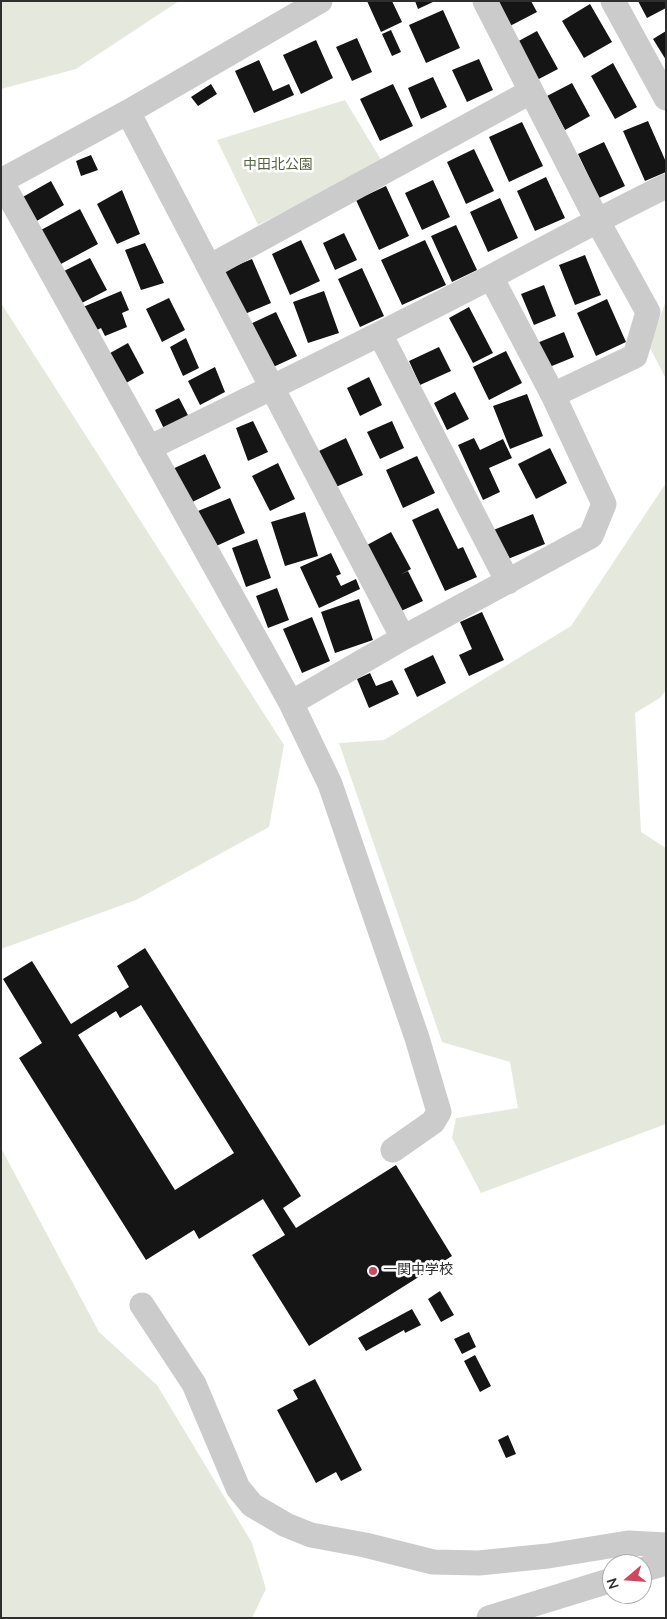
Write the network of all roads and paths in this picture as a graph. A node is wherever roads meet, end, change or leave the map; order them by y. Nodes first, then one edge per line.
1 (320, 1) edge
2 (485, 1) edge
3 (613, 1) edge
4 (530, 92) junction
5 (666, 98) edge
6 (128, 112) junction
7 (1, 181) edge
8 (666, 186) edge
9 (597, 220) junction
10 (209, 266) junction
11 (491, 277) junction
12 (380, 334) junction
13 (272, 388) junction
14 (553, 395) junction
15 (149, 448) junction
16 (508, 582) junction
17 (403, 638) junction
18 (291, 702) junction
19 (393, 1150) dead end
20 (142, 1305) dead end
21 (666, 1545) edge
22 (666, 1563) edge
23 (652, 1567) edge
24 (602, 1583) edge
25 (489, 1618) edge

1 - 6 street
2 - 4 street
3 - 5 street
4 - 9 street
4 - 10 street
6 - 7 street
6 - 10 street
7 - 15 street
8 - 9 street
9 - 11 street
9 - 14 street
10 - 13 street
11 - 12 street
11 - 14 street
12 - 13 street
12 - 16 street
13 - 15 street
13 - 17 street
14 - 16 street
15 - 18 street
16 - 17 street
17 - 18 street
18 - 19 street
20 - 21 street
22 - 23 street
24 - 25 street

